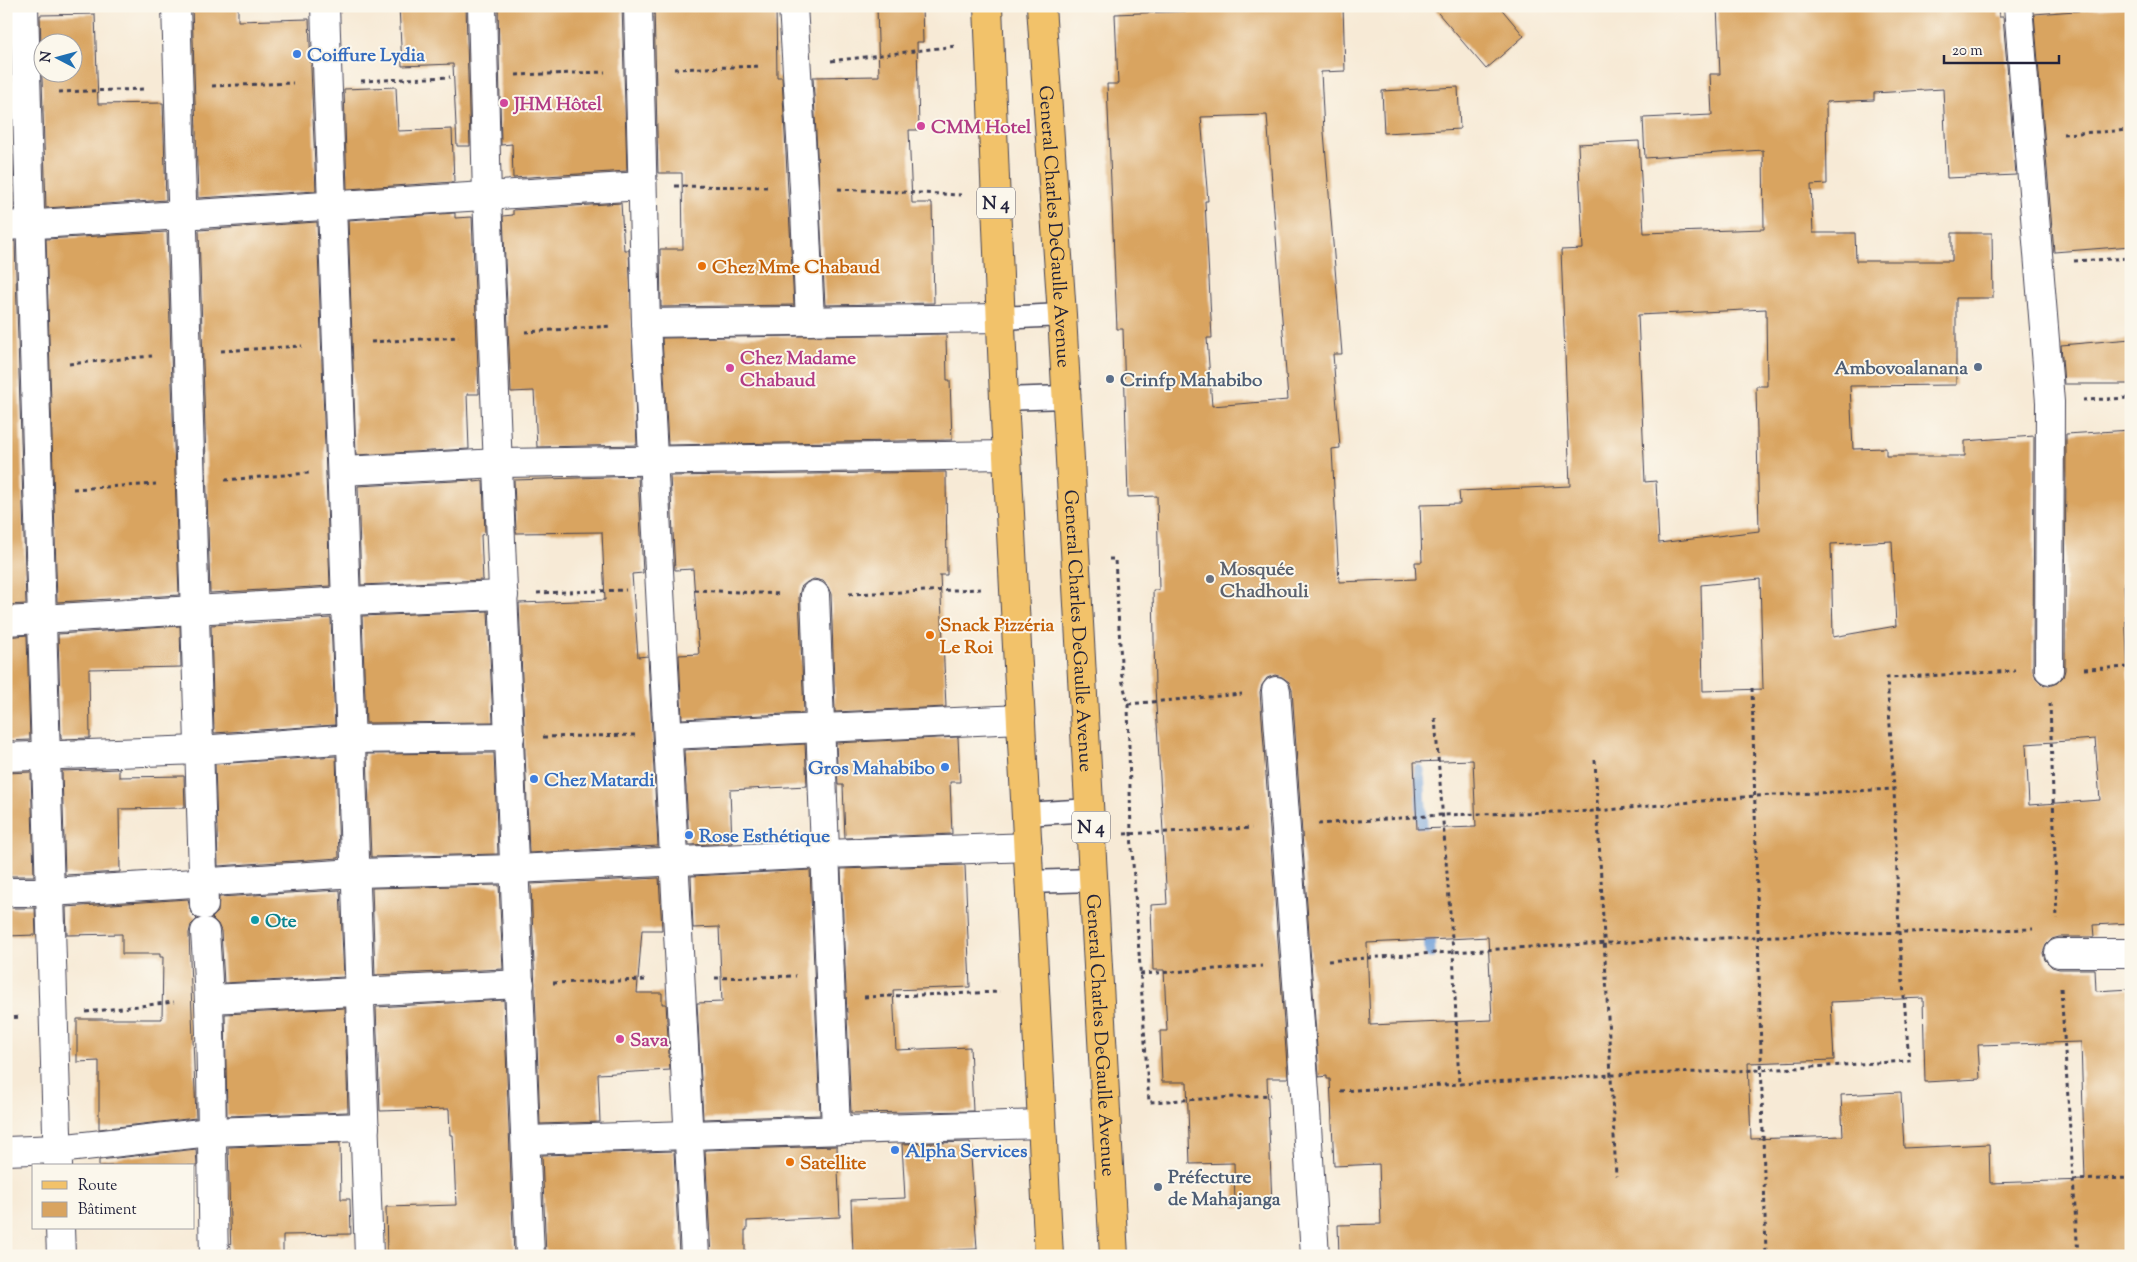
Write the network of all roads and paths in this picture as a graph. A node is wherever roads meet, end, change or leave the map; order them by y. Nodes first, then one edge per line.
1 (24, 6) edge
2 (176, 6) edge
3 (325, 6) edge
4 (482, 6) edge
5 (638, 6) edge
6 (793, 6) edge
7 (988, 6) edge
8 (1041, 6) edge
9 (2018, 6) edge
10 (2131, 130) edge
11 (2028, 136) junction
12 (642, 186) junction
13 (487, 196) junction
14 (332, 206) junction
15 (182, 215) junction
16 (18, 226) edge
17 (2131, 258) edge
18 (2038, 262) junction
19 (1062, 315) junction
20 (1001, 318) junction
21 (810, 321) junction
22 (646, 323) junction
23 (1066, 397) junction
24 (2131, 398) edge
25 (1004, 399) junction
26 (2050, 402) junction
27 (1007, 455) junction
28 (654, 460) junction
29 (498, 463) junction
30 (342, 471) junction
31 (1115, 559) dead end
32 (1014, 588) junction
33 (661, 589) junction
34 (504, 594) junction
35 (816, 595) junction
36 (346, 601) junction
37 (195, 609) junction
38 (42, 618) junction
39 (6, 621) edge
40 (2131, 667) edge
41 (2048, 670) junction
42 (1752, 688) dead end
43 (1276, 691) joint
44 (1128, 704) junction
45 (1435, 718) dead end
46 (1021, 719) junction
47 (821, 727) junction
48 (668, 735) junction
49 (510, 737) junction
50 (351, 739) junction
51 (199, 750) junction
52 (46, 756) junction
53 (6, 757) edge
54 (1595, 760) dead end
55 (1894, 789) junction
56 (1755, 796) junction
57 (1090, 810) junction
58 (1597, 811) junction
59 (1026, 814) junction
60 (1441, 815) junction
61 (1286, 827) junction
62 (1132, 834) junction
63 (1028, 848) junction
64 (826, 854) junction
65 (674, 861) junction
66 (515, 870) junction
67 (356, 873) junction
68 (1093, 880) junction
69 (1029, 882) junction
70 (6, 892) edge
71 (50, 892) junction
72 (203, 894) junction
73 (2038, 929) dead end
74 (205, 932) dead end
75 (1899, 932) junction
76 (1758, 936) junction
77 (1604, 943) junction
78 (1452, 951) junction
79 (2059, 953) dead end
80 (2131, 953) edge
81 (1294, 963) junction
82 (1140, 974) junction
83 (681, 979) junction
84 (520, 984) junction
85 (831, 986) junction
86 (360, 991) junction
87 (1035, 991) junction
88 (210, 998) junction
89 (54, 1015) junction
90 (6, 1018) edge
91 (1761, 1070) junction
92 (1612, 1075) junction
93 (1459, 1085) junction
94 (1305, 1093) junction
95 (1042, 1124) junction
96 (364, 1127) junction
97 (836, 1130) junction
98 (210, 1132) junction
99 (689, 1135) junction
100 (526, 1140) junction
101 (6, 1151) edge
102 (58, 1157) edge
103 (1616, 1176) dead end
104 (2131, 1178) edge
105 (2073, 1180) dead end
106 (60, 1230) edge
107 (61, 1256) edge
108 (214, 1256) edge
109 (369, 1256) edge
110 (530, 1256) edge
111 (695, 1256) edge
112 (1049, 1256) edge
113 (1114, 1256) edge
114 (1315, 1256) edge
115 (1766, 1256) edge

1 - 16 street
2 - 15 street
3 - 14 street
4 - 13 street
5 - 12 street
6 - 21 street
7 - 20 main road, N 4
8 - 19 main road, General Charles DeGaulle Avenue / N 4
9 - 11 street
10 - 11 path
11 - 18 street
12 - 13 street
12 - 22 street
13 - 14 street
13 - 29 street
14 - 15 street
14 - 30 street
15 - 16 street
15 - 37 street
16 - 38 street
17 - 18 path
18 - 26 street
19 - 20 lane
19 - 23 main road, General Charles DeGaulle Avenue / N 4
20 - 21 street
20 - 25 main road, N 4
21 - 22 street
22 - 28 street
23 - 25 lane
23 - 57 main road, General Charles DeGaulle Avenue / N 4
24 - 26 path
25 - 27 main road, N 4
26 - 41 street
27 - 28 street
27 - 32 main road, N 4
28 - 29 street
28 - 33 street
29 - 30 street
29 - 34 street
30 - 36 street
31 - 44 path
32 - 35 path
32 - 46 main road, N 4
33 - 34 path
33 - 35 path
33 - 48 street
34 - 36 street
34 - 49 street
35 - 47 street
36 - 37 street
36 - 50 street
37 - 38 street
37 - 51 street
38 - 39 street
38 - 52 street
40 - 41 path
41 - 55 path
42 - 56 path
43 - 44 path
43 - 61 street
44 - 62 path
45 - 60 path
46 - 47 street
46 - 59 main road, N 4
47 - 48 street
47 - 64 street
48 - 49 path
48 - 65 street
49 - 50 street
49 - 66 street
50 - 51 street
50 - 67 street
51 - 52 street
51 - 72 street
52 - 53 street
52 - 71 street
54 - 58 path
55 - 56 path
55 - 75 path
56 - 58 path
56 - 76 path
57 - 59 lane
57 - 68 main road, General Charles DeGaulle Avenue / N 4
58 - 60 path
58 - 77 path
59 - 63 main road, N 4
60 - 61 path
60 - 78 path
61 - 62 path
61 - 81 street
62 - 82 path
63 - 64 street
63 - 69 main road, N 4
64 - 65 street
64 - 85 street
65 - 66 street
65 - 83 street
66 - 67 street
66 - 84 street
67 - 72 street
67 - 86 street
68 - 69 lane
68 - 113 main road, General Charles DeGaulle Avenue / N 4
69 - 87 main road, N 4
70 - 71 street
71 - 72 street
71 - 89 street
73 - 75 path
74 - 88 street
75 - 76 path
75 - 91 path
76 - 77 path
76 - 91 path
77 - 78 path
77 - 92 path
78 - 81 path
78 - 93 path
79 - 80 street
81 - 82 path
81 - 94 street
82 - 94 path
83 - 84 path
83 - 85 path
83 - 99 street
84 - 86 street
84 - 100 street
85 - 87 path
85 - 97 street
86 - 88 street
86 - 96 street
87 - 95 main road, N 4
88 - 89 path
88 - 98 street
89 - 90 path
89 - 102 street
91 - 92 path
91 - 115 path
92 - 93 path
92 - 103 path
93 - 94 path
94 - 114 street
95 - 97 street
95 - 112 main road, N 4
96 - 98 street
96 - 109 street
97 - 99 street
98 - 102 street
98 - 108 street
99 - 100 street
99 - 111 street
100 - 110 street
101 - 102 street
104 - 105 path
106 - 107 street

